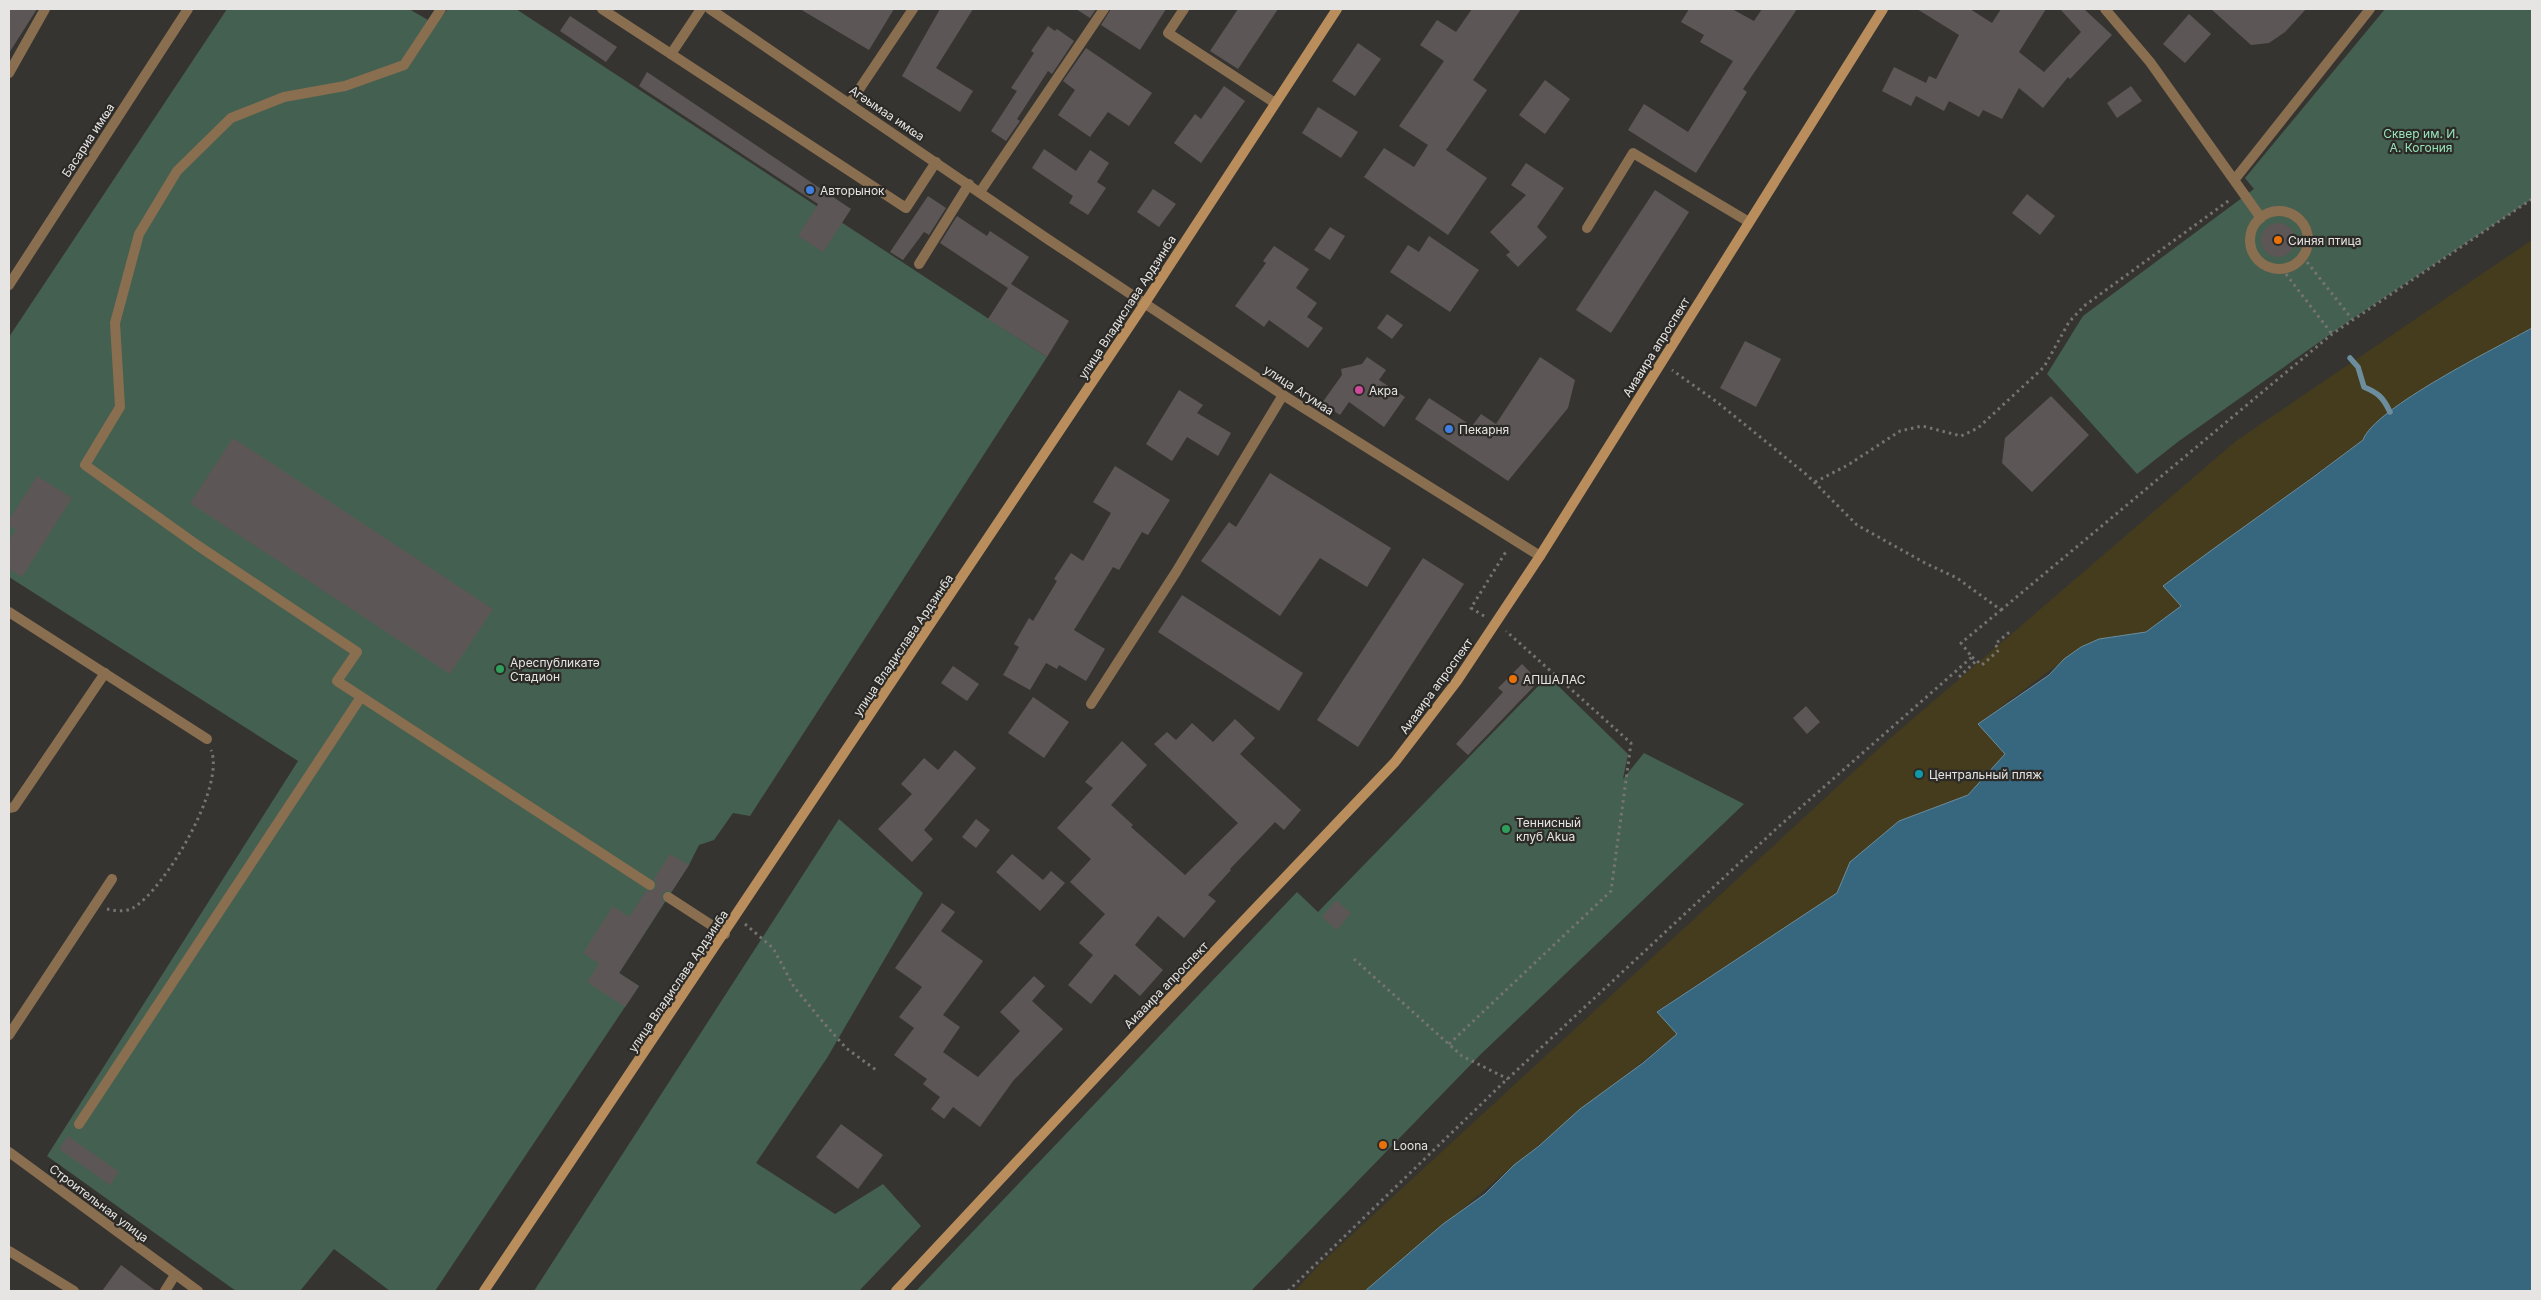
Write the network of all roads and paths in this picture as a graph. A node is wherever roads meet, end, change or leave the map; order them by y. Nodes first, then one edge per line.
1 (45, 9) edge
2 (188, 9) edge
3 (441, 9) edge
4 (602, 9) edge
5 (701, 9) edge
6 (710, 9) edge
7 (913, 9) edge
8 (1104, 9) edge
9 (1184, 9) edge
10 (1337, 9) edge
11 (1883, 9) edge
12 (2105, 9) edge
13 (2370, 9) edge
14 (671, 54) junction
15 (9, 73) edge
16 (850, 103) junction
17 (1275, 103) junction
18 (936, 162) junction
19 (2235, 179) junction
20 (969, 184) junction
21 (2243, 190) junction
22 (980, 192) junction
23 (2532, 199) edge
24 (2261, 218) junction
25 (1749, 222) junction
26 (1586, 228) dead end
27 (1049, 240) joint
28 (2303, 257) junction
29 (919, 264) dead end
30 (2282, 269) junction
31 (9, 285) edge
32 (1145, 303) junction
33 (2352, 319) junction
34 (2332, 334) junction
35 (1661, 362) junction
36 (1283, 395) junction
37 (1815, 482) junction
38 (1514, 539) junction
39 (1540, 556) junction
40 (2001, 610) junction
41 (9, 612) edge
42 (1495, 624) junction
43 (2012, 630) dead end
44 (1972, 656) junction
45 (1977, 660) junction
46 (105, 673) junction
47 (1959, 677) dead end
48 (361, 697) junction
49 (1090, 704) dead end
50 (207, 738) joint
51 (9, 808) edge
52 (112, 879) dead end
53 (650, 885) dead end
54 (668, 897) dead end
55 (95, 906) junction
56 (736, 918) junction
57 (725, 934) junction
58 (1354, 959) dead end
59 (9, 1035) edge
60 (1449, 1044) junction
61 (876, 1070) dead end
62 (1508, 1079) junction
63 (79, 1124) dead end
64 (9, 1152) edge
65 (9, 1251) edge
66 (175, 1275) junction
67 (74, 1291) edge
68 (165, 1291) edge
69 (198, 1291) edge
70 (484, 1291) edge
71 (896, 1291) edge
72 (1288, 1291) edge

1 - 15 street
2 - 31 street, Басариа имҩа
3 - 48 street
4 - 14 street
5 - 14 street
6 - 16 street, Агәымаа имҩа
7 - 16 street
8 - 22 street
9 - 17 street
10 - 17 main road, улица Владислава Ардзинба
11 - 25 main road, Аиааира апроспект
12 - 19 street
13 - 19 street
14 - 18 street
16 - 18 street, Агәымаа имҩа
17 - 32 main road, улица Владислава Ардзинба
18 - 20 street, Агәымаа имҩа
19 - 21 street
20 - 22 street, Агәымаа имҩа
20 - 29 street
21 - 24 street
21 - 37 path
22 - 27 street, Агәымаа имҩа
23 - 33 path
24 - 28 street
24 - 30 street
25 - 26 street
25 - 35 main road, Аиааира апроспект
27 - 32 street, улица Агумаа
28 - 30 street
28 - 33 path
30 - 34 path
32 - 36 street, улица Агумаа
32 - 56 main road, улица Владислава Ардзинба
33 - 34 path
34 - 40 path
35 - 37 path
35 - 39 main road, Аиааира апроспект
36 - 38 street, улица Агумаа
36 - 49 street
37 - 40 path
38 - 39 street, улица Агумаа
38 - 42 path
39 - 42 main road, Аиааира апроспект
40 - 44 path
41 - 46 street
42 - 60 path
42 - 71 main road, Аиааира апроспект
43 - 45 path
44 - 45 path
44 - 62 path
45 - 47 path
46 - 50 street
46 - 51 street
48 - 53 street
48 - 63 street
50 - 55 path
52 - 55 street
54 - 57 street
55 - 59 street
56 - 57 main road, улица Владислава Ардзинба
56 - 61 path
57 - 70 main road, улица Владислава Ардзинба
58 - 60 path
60 - 62 path
62 - 72 path
64 - 66 street, Строительная улица
65 - 67 street
66 - 68 street
66 - 69 street, Строительная улица

